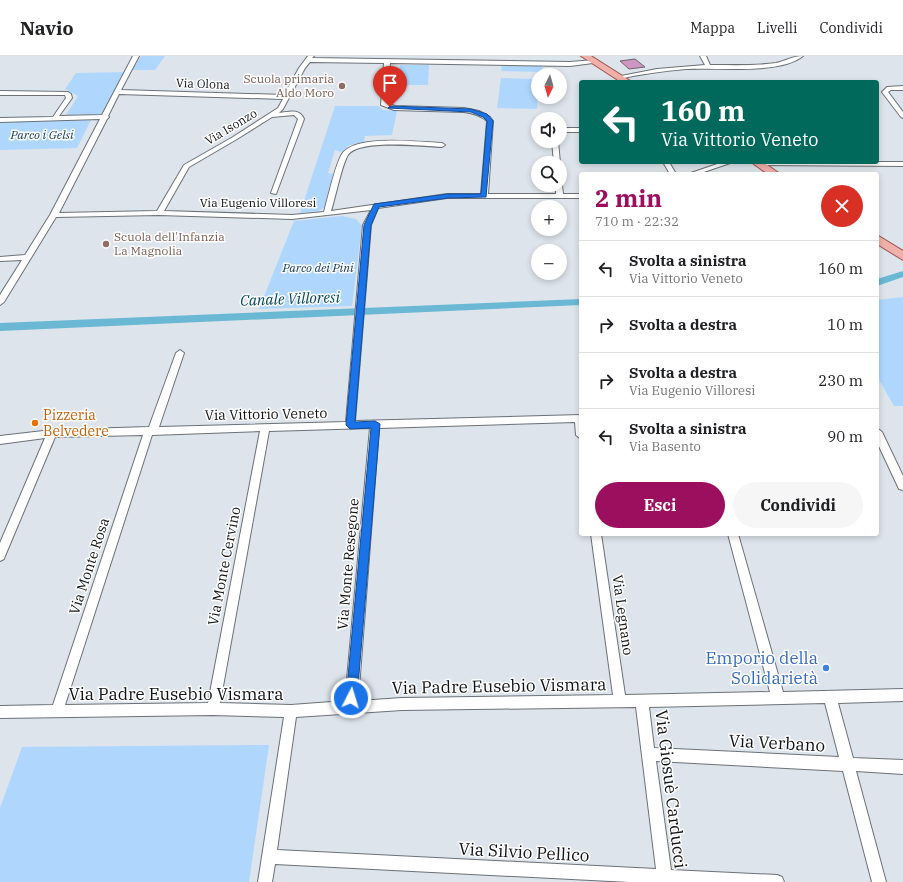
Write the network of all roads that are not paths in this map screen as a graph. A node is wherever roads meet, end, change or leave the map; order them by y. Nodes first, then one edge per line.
1 (136, 56) edge
2 (475, 56) edge
3 (585, 56) edge
4 (702, 56) edge
5 (800, 56) edge
6 (311, 58) edge
7 (593, 61) junction
8 (389, 62) junction
9 (472, 62) junction
10 (708, 66) junction
11 (623, 79) edge
12 (903, 88) edge
13 (118, 92) junction
14 (0, 93) edge
15 (286, 97) junction
16 (272, 115) junction
17 (903, 116) edge
18 (106, 117) junction
19 (55, 118) junction
20 (0, 120) edge
21 (567, 130) edge
22 (579, 130) edge
23 (442, 145) dead end
24 (724, 164) edge
25 (759, 164) edge
26 (879, 164) edge
27 (903, 164) edge
28 (698, 172) edge
29 (772, 172) edge
30 (560, 192) edge
31 (274, 193) dead end
32 (484, 196) junction
33 (560, 196) junction
34 (579, 196) edge
35 (376, 206) junction
36 (355, 209) junction
37 (159, 213) junction
38 (327, 214) junction
39 (54, 215) junction
40 (367, 225) junction
41 (879, 239) edge
42 (879, 239) edge
43 (903, 252) edge
44 (903, 256) edge
45 (27, 257) junction
46 (0, 260) edge
47 (0, 302) edge
48 (180, 354) dead end
49 (579, 418) edge
50 (375, 424) junction
51 (350, 425) junction
52 (265, 428) junction
53 (151, 430) junction
54 (52, 434) junction
55 (879, 436) edge
56 (0, 440) edge
57 (903, 486) edge
58 (596, 536) edge
59 (734, 536) edge
60 (0, 556) edge
61 (903, 696) edge
62 (778, 697) junction
63 (830, 697) junction
64 (620, 701) junction
65 (642, 701) junction
66 (351, 707) junction
67 (213, 709) junction
68 (57, 711) junction
69 (291, 711) junction
70 (0, 712) edge
71 (650, 754) junction
72 (847, 765) junction
73 (903, 767) edge
74 (269, 857) junction
75 (665, 880) edge
76 (265, 882) edge
77 (776, 882) edge
78 (879, 882) edge

1 - 13 street
2 - 9 street
3 - 7 main road
4 - 10 street
5 - 10 street
6 - 8 street
6 - 15 street, Via Isonzo
7 - 9 street
7 - 11 main road
8 - 9 street
8 - 32 street
10 - 11 street
12 - 17 street
13 - 15 street, Via Olona
13 - 18 street
14 - 19 street
15 - 16 street, Via Isonzo
16 - 31 street
16 - 37 street, Via Isonzo
18 - 19 street
18 - 39 street
19 - 20 street
21 - 22 street
23 - 38 street
24 - 28 street
25 - 29 main road
26 - 27 street
30 - 33 street
32 - 33 street, Via Eugenio Villoresi
32 - 35 street, Via Eugenio Villoresi
33 - 34 street, Via Eugenio Villoresi
35 - 36 street, Via Eugenio Villoresi
35 - 40 street
36 - 38 street, Via Eugenio Villoresi
36 - 40 street
37 - 38 street, Via Eugenio Villoresi
37 - 39 street, Via Eugenio Villoresi
39 - 45 street
40 - 51 street
41 - 43 main road
42 - 44 main road
45 - 46 street
45 - 47 street
48 - 53 street, Via Monte Rosa
49 - 50 street, Via Vittorio Veneto
50 - 51 street, Via Vittorio Veneto
50 - 66 street, Via Monte Resegone
51 - 52 street, Via Vittorio Veneto
52 - 53 street, Via Vittorio Veneto
52 - 67 street, Via Monte Cervino
53 - 54 street, Via Vittorio Veneto
53 - 68 street, Via Monte Rosa
54 - 56 street, Via Vittorio Veneto
54 - 60 street
55 - 57 street
58 - 64 street, Via Legnano
59 - 62 street
61 - 63 street, Via Padre Eusebio Vismara
62 - 63 street, Via Padre Eusebio Vismara
62 - 65 street, Via Padre Eusebio Vismara
63 - 72 street
64 - 65 street, Via Padre Eusebio Vismara
64 - 66 street, Via Padre Eusebio Vismara
65 - 71 street, Via Giosuè Carducci
66 - 69 street, Via Padre Eusebio Vismara
67 - 68 street, Via Padre Eusebio Vismara
67 - 69 street, Via Padre Eusebio Vismara
68 - 70 street, Via Padre Eusebio Vismara
69 - 74 street
71 - 72 street, Via Verbano
71 - 75 street, Via Giosuè Carducci
72 - 73 street, Via Verbano
72 - 78 street
74 - 75 street, Via Silvio Pellico
74 - 76 street
75 - 77 street, Via Silvio Pellico

